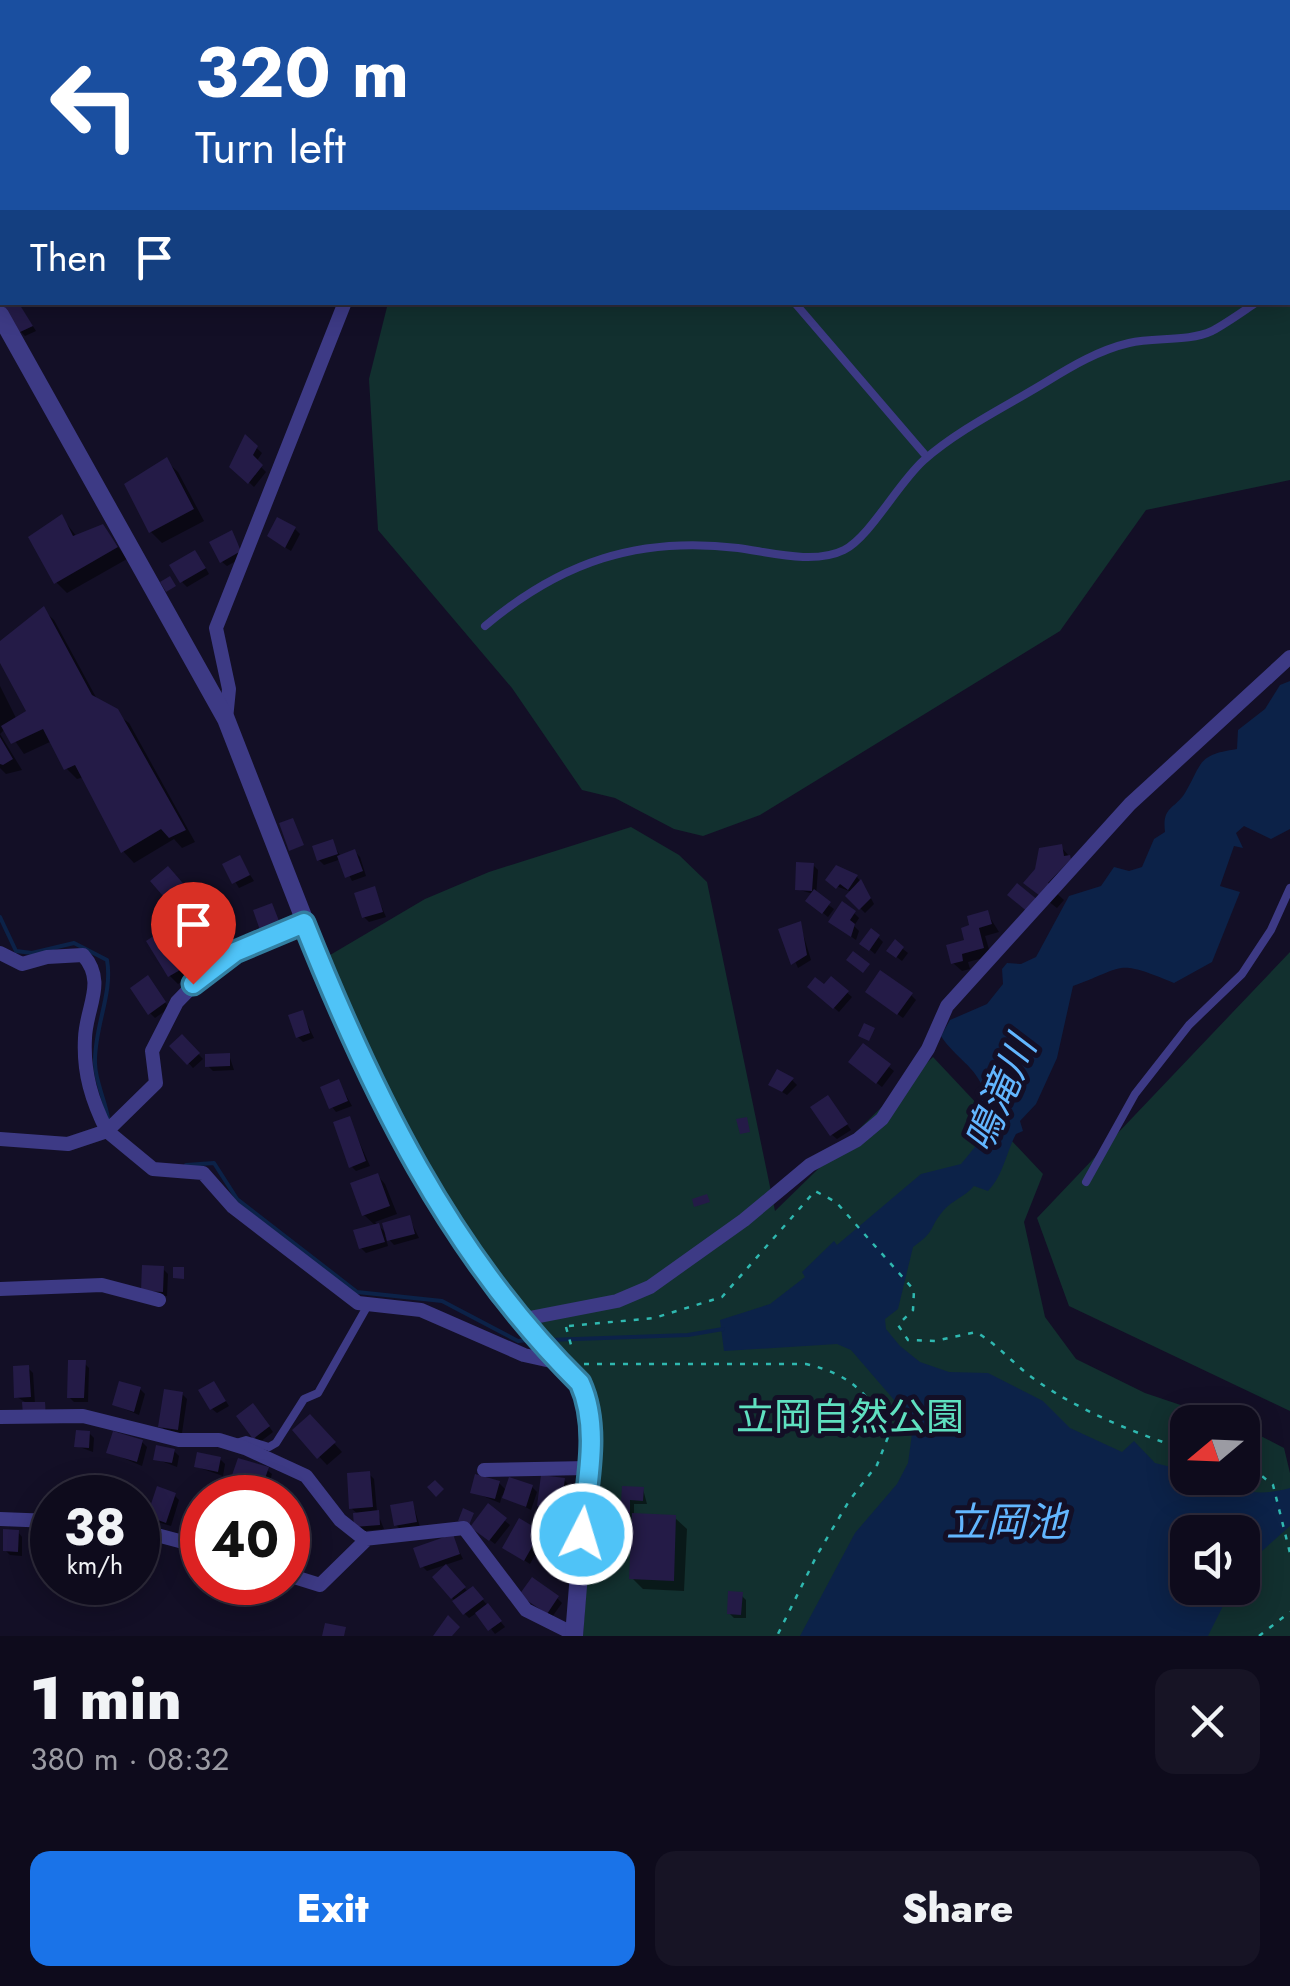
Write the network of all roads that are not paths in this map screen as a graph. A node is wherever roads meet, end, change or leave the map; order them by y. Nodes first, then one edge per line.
1 (344, 305) edge
2 (797, 305) edge
3 (1252, 305) edge
4 (0, 314) edge
5 (927, 457) junction
6 (485, 626) dead end
7 (1290, 657) edge
8 (226, 718) junction
9 (1290, 888) edge
10 (304, 923) junction
11 (0, 952) edge
12 (107, 1131) junction
13 (0, 1139) edge
14 (1086, 1182) dead end
15 (0, 1289) edge
16 (159, 1300) dead end
17 (368, 1304) junction
18 (525, 1325) junction
19 (568, 1363) junction
20 (0, 1418) edge
21 (232, 1444) junction
22 (588, 1468) junction
23 (484, 1470) dead end
24 (0, 1519) edge
25 (30, 1520) edge
26 (367, 1539) junction
27 (310, 1582) edge
28 (574, 1635) edge

1 - 8 street
2 - 5 lane
3 - 5 lane
4 - 8 street
5 - 6 lane
7 - 18 street
8 - 10 street
9 - 14 lane
10 - 12 street
10 - 18 street
11 - 12 street
12 - 13 street
12 - 17 street
15 - 16 street
17 - 19 street
17 - 21 lane
18 - 19 street
19 - 22 street
20 - 21 street
21 - 26 street
22 - 23 street
22 - 28 street
24 - 25 street
26 - 27 street
26 - 28 street

